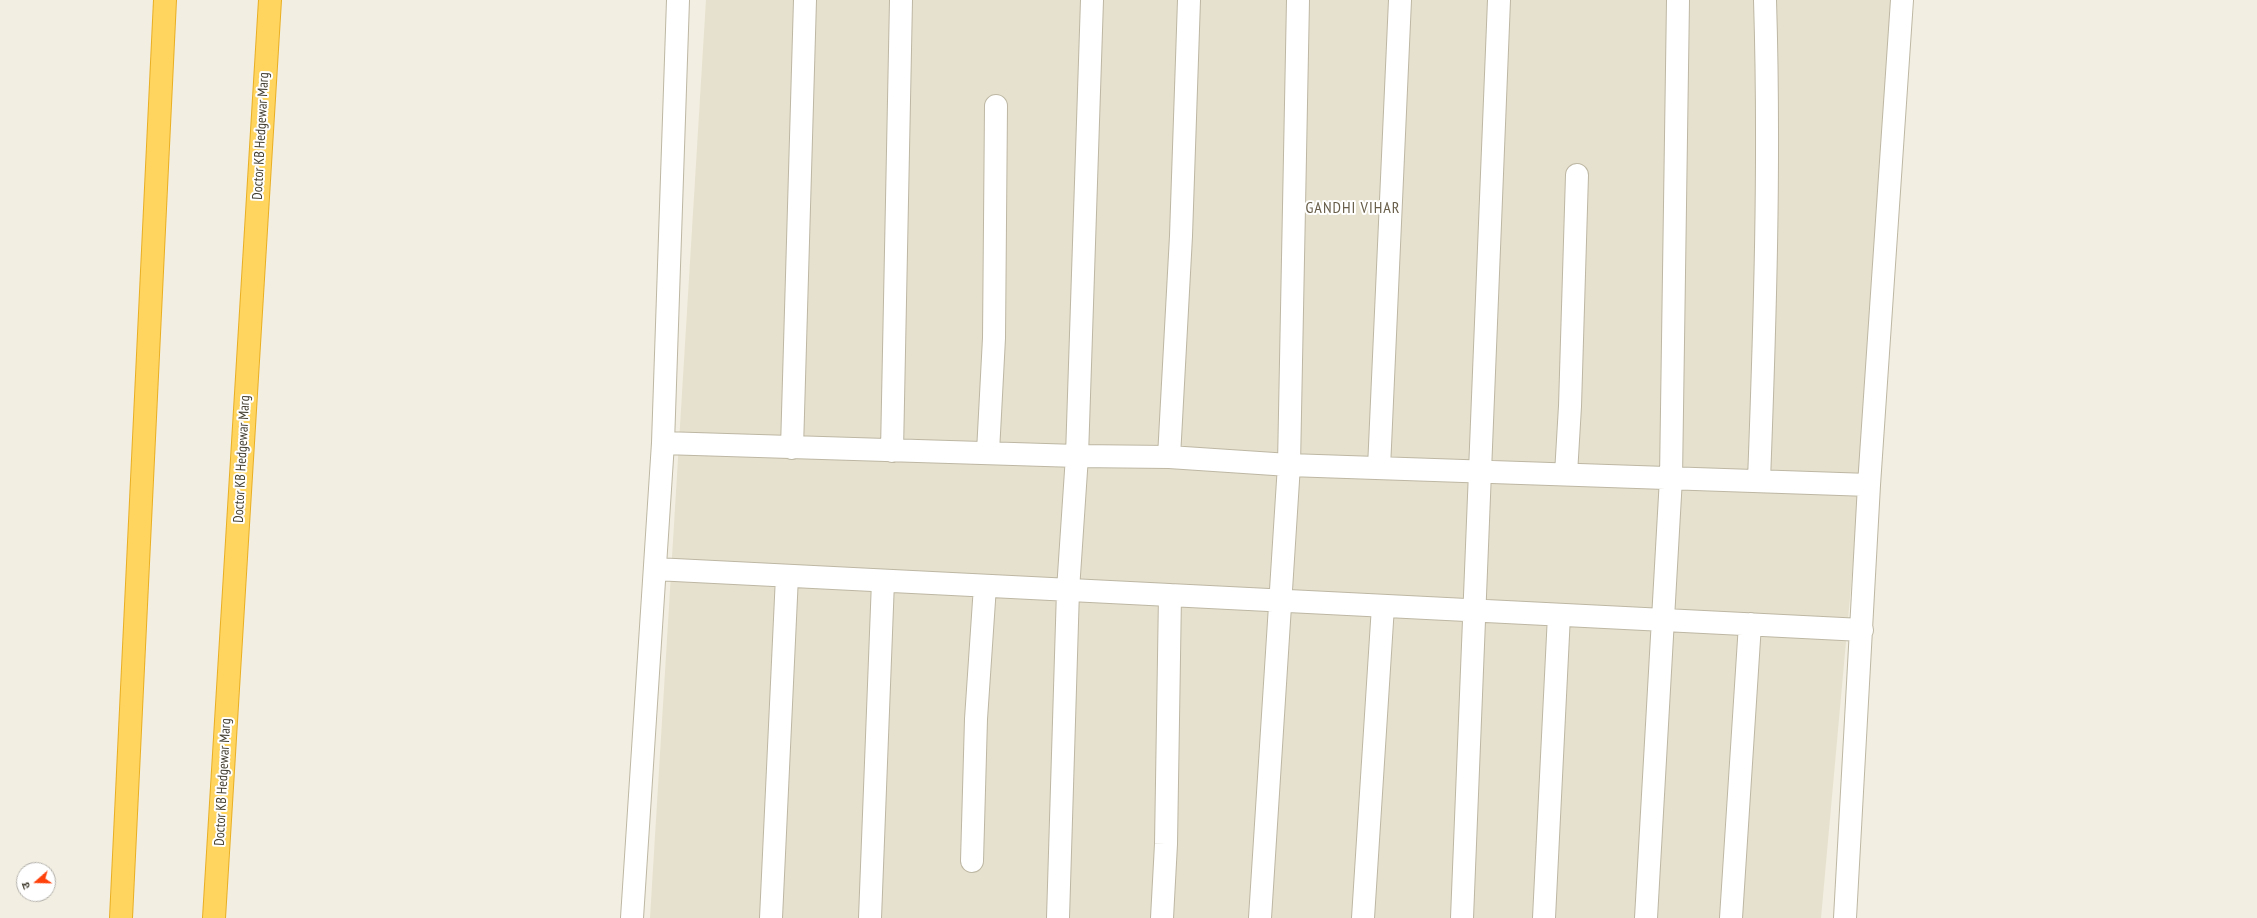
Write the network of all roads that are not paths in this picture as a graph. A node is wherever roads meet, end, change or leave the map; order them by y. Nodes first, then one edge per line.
1 (165, 0) edge
2 (270, 0) edge
3 (678, 0) edge
4 (805, 0) edge
5 (900, 0) edge
6 (1092, 0) edge
7 (1189, 0) edge
8 (1298, 0) edge
9 (1400, 0) edge
10 (1499, 0) edge
11 (1678, 0) edge
12 (1765, 0) edge
13 (1902, 0) edge
14 (996, 106) dead end
15 (1577, 175) dead end
16 (663, 443) junction
17 (792, 448) junction
18 (892, 451) junction
19 (988, 452) junction
20 (1077, 456) junction
21 (1169, 457) junction
22 (1289, 465) junction
23 (1379, 468) junction
24 (1480, 472) junction
25 (1566, 474) junction
26 (1671, 478) junction
27 (1759, 481) junction
28 (1869, 485) junction
29 (655, 569) junction
30 (787, 576) junction
31 (883, 581) junction
32 (985, 586) junction
33 (1068, 590) junction
34 (1170, 595) junction
35 (1281, 601) junction
36 (1383, 606) junction
37 (1473, 610) junction
38 (1559, 615) junction
39 (1662, 620) junction
40 (1750, 624) junction
41 (1862, 630) junction
42 (972, 861) dead end
43 (121, 918) edge
44 (214, 918) edge
45 (632, 918) edge
46 (771, 918) edge
47 (870, 918) edge
48 (1058, 918) edge
49 (1162, 918) edge
50 (1260, 918) edge
51 (1363, 918) edge
52 (1462, 918) edge
53 (1544, 918) edge
54 (1646, 918) edge
55 (1731, 918) edge
56 (1845, 918) edge

1 - 43 highway
2 - 44 highway, Doctor KB Hedgewar Marg
3 - 16 street
4 - 17 street
5 - 18 street
6 - 20 street
7 - 21 street
8 - 22 street
9 - 23 street
10 - 24 street
11 - 26 street
12 - 27 street
13 - 28 street
14 - 19 street
15 - 25 street
16 - 17 street
16 - 29 street
17 - 18 street
18 - 19 street
19 - 20 street
20 - 21 street
20 - 33 street
21 - 22 street
22 - 23 street
22 - 35 street
23 - 24 street
24 - 25 street
24 - 37 street
25 - 26 street
26 - 27 street
26 - 39 street
27 - 28 street
28 - 41 street
29 - 30 street
29 - 45 street
30 - 31 street
30 - 46 street
31 - 32 street
31 - 47 street
32 - 33 street
32 - 42 street
33 - 34 street
33 - 48 street
34 - 35 street
34 - 49 street
35 - 36 street
35 - 50 street
36 - 37 street
36 - 51 street
37 - 38 street
37 - 52 street
38 - 39 street
38 - 53 street
39 - 40 street
39 - 54 street
40 - 41 street
40 - 55 street
41 - 56 street

